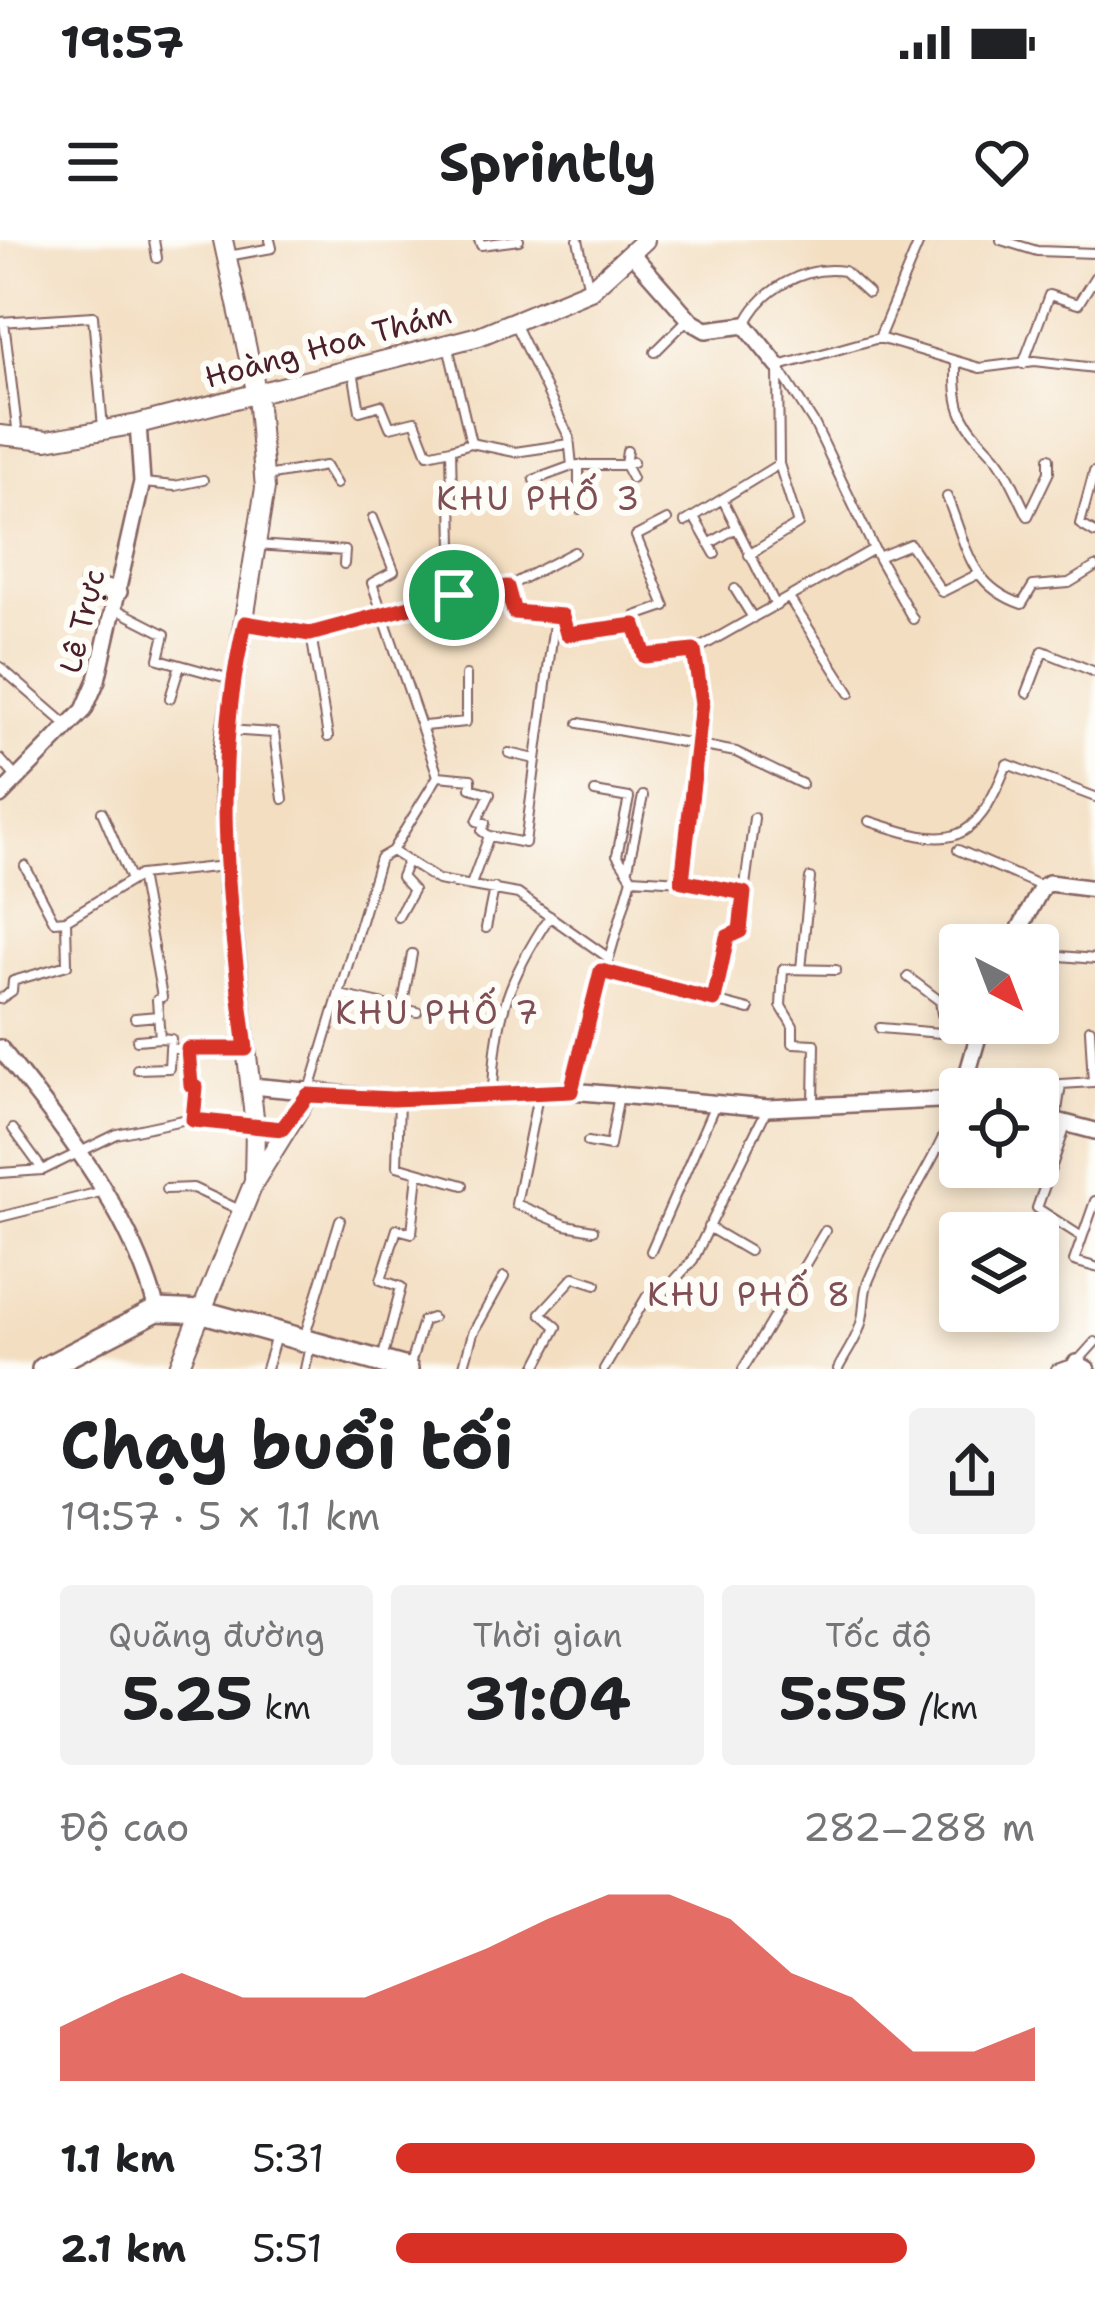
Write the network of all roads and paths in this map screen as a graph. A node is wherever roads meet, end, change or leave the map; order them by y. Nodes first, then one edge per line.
1 (154, 240) edge
2 (270, 240) edge
3 (479, 240) edge
4 (519, 240) edge
5 (578, 240) edge
6 (920, 240) edge
7 (1001, 240) edge
8 (638, 247) edge
9 (225, 248) edge
10 (1095, 253) edge
11 (157, 258) dead end
12 (1095, 278) edge
13 (590, 290) junction
14 (868, 292) dead end
15 (689, 318) junction
16 (2, 322) edge
17 (513, 322) junction
18 (745, 325) junction
19 (879, 338) junction
20 (447, 344) junction
21 (655, 352) dead end
22 (956, 363) junction
23 (778, 366) junction
24 (1022, 366) junction
25 (1095, 368) edge
26 (352, 369) junction
27 (257, 395) junction
28 (138, 424) junction
29 (103, 430) junction
30 (9, 436) edge
31 (471, 443) junction
32 (570, 444) junction
33 (451, 449) junction
34 (626, 451) dead end
35 (1049, 458) dead end
36 (629, 464) junction
37 (779, 464) junction
38 (576, 466) junction
39 (1094, 472) edge
40 (264, 476) junction
41 (632, 478) dead end
42 (534, 480) dead end
43 (203, 481) dead end
44 (142, 482) junction
45 (336, 484) dead end
46 (947, 497) dead end
47 (724, 502) junction
48 (579, 508) dead end
49 (373, 518) dead end
50 (668, 520) dead end
51 (736, 528) junction
52 (1095, 533) edge
53 (709, 544) junction
54 (255, 545) junction
55 (574, 552) dead end
56 (875, 553) junction
57 (716, 554) dead end
58 (749, 555) junction
59 (344, 565) dead end
60 (1095, 567) edge
61 (978, 574) junction
62 (88, 583) dead end
63 (507, 587) junction
64 (735, 589) dead end
65 (454, 595) junction
66 (789, 598) junction
67 (118, 600) junction
68 (776, 606) junction
69 (383, 612) junction
70 (555, 616) junction
71 (753, 618) junction
72 (914, 619) dead end
73 (245, 623) junction
74 (461, 623) dead end
75 (635, 625) junction
76 (310, 634) junction
77 (694, 651) junction
78 (180, 665) junction
79 (0, 667) edge
80 (1095, 672) edge
81 (466, 675) dead end
82 (232, 679) junction
83 (850, 693) dead end
84 (1027, 693) dead end
85 (170, 698) dead end
86 (579, 723) dead end
87 (68, 726) junction
88 (424, 726) junction
89 (226, 730) junction
90 (328, 737) dead end
91 (696, 746) junction
92 (509, 753) dead end
93 (0, 759) edge
94 (535, 759) junction
95 (438, 776) junction
96 (17, 778) junction
97 (802, 784) dead end
98 (595, 792) dead end
99 (0, 796) edge
100 (644, 796) dead end
101 (1095, 797) edge
102 (283, 799) dead end
103 (102, 812) dead end
104 (754, 818) dead end
105 (869, 821) dead end
106 (489, 836) junction
107 (958, 850) dead end
108 (392, 851) junction
109 (407, 862) junction
110 (25, 866) dead end
111 (226, 866) junction
112 (630, 873) junction
113 (135, 878) junction
114 (810, 878) dead end
115 (682, 881) junction
116 (472, 883) junction
117 (1042, 887) junction
118 (494, 888) junction
119 (1095, 889) edge
120 (744, 893) junction
121 (398, 916) dead end
122 (550, 916) junction
123 (66, 920) junction
124 (1022, 924) edge
125 (486, 928) dead end
126 (412, 954) dead end
127 (606, 956) junction
128 (1059, 956) edge
129 (1095, 959) edge
130 (801, 969) junction
131 (836, 970) dead end
132 (601, 971) junction
133 (908, 977) dead end
134 (340, 995) junction
135 (0, 999) edge
136 (714, 1000) junction
137 (939, 1000) edge
138 (403, 1008) junction
139 (749, 1010) dead end
140 (417, 1012) dead end
141 (158, 1016) junction
142 (135, 1018) dead end
143 (939, 1027) edge
144 (880, 1028) dead end
145 (1090, 1029) dead end
146 (160, 1038) junction
147 (137, 1040) dead end
148 (0, 1048) edge
149 (170, 1049) junction
150 (188, 1049) junction
151 (246, 1049) junction
152 (136, 1069) dead end
153 (251, 1086) junction
154 (1059, 1090) edge
155 (571, 1091) junction
156 (619, 1094) junction
157 (308, 1095) junction
158 (493, 1095) junction
159 (538, 1096) junction
160 (399, 1099) junction
161 (716, 1100) junction
162 (939, 1100) edge
163 (814, 1105) junction
164 (768, 1108) junction
165 (193, 1120) junction
166 (1059, 1120) edge
167 (255, 1126) junction
168 (13, 1129) dead end
169 (282, 1129) junction
170 (1095, 1131) edge
171 (588, 1142) dead end
172 (939, 1150) edge
173 (82, 1154) junction
174 (43, 1171) junction
175 (0, 1173) edge
176 (418, 1174) junction
177 (254, 1182) junction
178 (464, 1185) dead end
179 (1041, 1188) edge
180 (166, 1190) dead end
181 (105, 1191) junction
182 (1095, 1202) edge
183 (243, 1211) junction
184 (0, 1217) edge
185 (340, 1220) dead end
186 (708, 1227) junction
187 (593, 1230) dead end
188 (825, 1231) dead end
189 (1082, 1237) junction
190 (651, 1252) dead end
191 (749, 1252) dead end
192 (1095, 1267) edge
193 (504, 1277) dead end
194 (596, 1284) dead end
195 (157, 1310) junction
196 (203, 1312) junction
197 (432, 1318) dead end
198 (277, 1334) junction
199 (1095, 1342) edge
200 (306, 1343) junction
201 (1082, 1366) edge
202 (399, 1367) edge
203 (43, 1369) edge
204 (178, 1369) edge
205 (266, 1369) edge
206 (305, 1369) edge
207 (464, 1369) edge
208 (535, 1369) edge
209 (604, 1369) edge
210 (743, 1369) edge
211 (838, 1369) edge
212 (1056, 1369) edge

1 - 11 lane
2 - 9 lane
3 - 4 lane
5 - 13 lane
6 - 19 lane
7 - 10 lane
8 - 13 street, Hoàng Hoa Thám
8 - 15 street
9 - 27 street
12 - 24 lane
13 - 17 street, Hoàng Hoa Thám
14 - 18 lane
15 - 18 street
15 - 21 lane
16 - 29 lane
16 - 30 lane
17 - 20 street, Hoàng Hoa Thám
17 - 32 lane
18 - 23 street
19 - 22 lane
19 - 23 lane
20 - 26 street, Hoàng Hoa Thám
20 - 31 lane
22 - 24 lane
22 - 35 lane
23 - 37 lane
23 - 56 lane
24 - 25 lane
26 - 27 street, Hoàng Hoa Thám
26 - 33 lane
27 - 28 street, Hoàng Hoa Thám
27 - 40 street
28 - 29 street, Hoàng Hoa Thám
28 - 44 street, Lê Trực
29 - 30 street, Hoàng Hoa Thám
31 - 32 lane
31 - 33 lane
32 - 38 lane
33 - 65 lane
34 - 36 lane
36 - 38 lane
36 - 41 lane
37 - 47 lane
37 - 58 lane
38 - 42 lane
38 - 48 lane
39 - 52 lane
40 - 45 lane
40 - 54 street
43 - 44 lane
44 - 67 street, Lê Trực
46 - 61 lane
47 - 51 lane
47 - 53 lane
49 - 69 lane
50 - 75 lane
51 - 53 lane
51 - 58 lane
53 - 57 lane
54 - 59 lane
54 - 73 street
55 - 63 lane
56 - 61 lane
56 - 66 lane
56 - 72 lane
58 - 68 lane
60 - 61 lane
62 - 67 street
63 - 65 lane
63 - 70 lane
64 - 71 lane
65 - 69 lane
65 - 74 lane
66 - 68 lane
66 - 83 lane
67 - 78 lane
67 - 87 street, Lê Trực
68 - 71 lane
69 - 76 lane
69 - 88 lane
70 - 75 lane
70 - 94 lane
71 - 77 lane
73 - 76 lane
73 - 82 street
75 - 77 lane
76 - 90 lane
77 - 91 lane
78 - 82 lane
78 - 85 lane
79 - 87 lane
80 - 84 lane
81 - 88 lane
82 - 89 street
86 - 91 lane
87 - 96 street, Lê Trực
88 - 95 lane
89 - 102 lane
89 - 111 street
91 - 97 lane
91 - 115 lane
92 - 94 lane
93 - 96 lane
94 - 106 lane
95 - 106 lane
95 - 108 lane
96 - 99 street, Lê Trực
98 - 112 lane
100 - 112 lane
101 - 105 lane
103 - 113 lane
104 - 120 lane
106 - 116 lane
107 - 117 lane
108 - 109 lane
108 - 134 lane
109 - 116 lane
109 - 121 lane
110 - 123 lane
111 - 113 lane
111 - 151 street
112 - 115 lane
112 - 127 lane
113 - 123 lane
113 - 141 lane
114 - 130 lane
115 - 120 lane
116 - 118 lane
117 - 119 street
117 - 124 street
118 - 122 lane
118 - 125 lane
120 - 136 lane
122 - 127 lane
122 - 158 lane
123 - 135 lane
126 - 138 lane
127 - 132 lane
128 - 129 lane
130 - 131 lane
130 - 163 lane
132 - 136 lane
132 - 155 lane
133 - 137 lane
134 - 138 lane
134 - 157 lane
136 - 139 lane
138 - 140 lane
141 - 142 lane
141 - 146 lane
143 - 144 lane
145 - 154 lane
146 - 147 lane
146 - 149 lane
148 - 173 street
149 - 150 lane
149 - 152 lane
150 - 151 lane
150 - 165 lane
151 - 153 street
153 - 157 street
153 - 167 street
155 - 156 street
155 - 159 street
156 - 161 street
156 - 171 lane
157 - 160 street
157 - 169 street
158 - 159 street
158 - 160 street
159 - 187 lane
160 - 176 lane
161 - 164 street
161 - 190 lane
162 - 163 street
163 - 164 street
164 - 186 lane
165 - 167 lane
165 - 173 lane
166 - 170 street
167 - 169 street
167 - 177 street
168 - 174 lane
169 - 177 street
172 - 211 lane
173 - 174 lane
173 - 181 street
174 - 175 lane
176 - 178 lane
176 - 202 lane
177 - 183 street
179 - 189 lane
180 - 183 lane
181 - 184 lane
181 - 195 street
182 - 189 lane
183 - 196 street
185 - 200 lane
186 - 191 lane
186 - 209 lane
188 - 210 lane
189 - 192 lane
193 - 207 lane
194 - 208 lane
195 - 196 main road
195 - 203 main road
196 - 198 main road
196 - 204 street
197 - 202 lane
198 - 200 main road
198 - 205 lane
199 - 201 lane
200 - 202 main road
200 - 206 lane
201 - 212 lane

